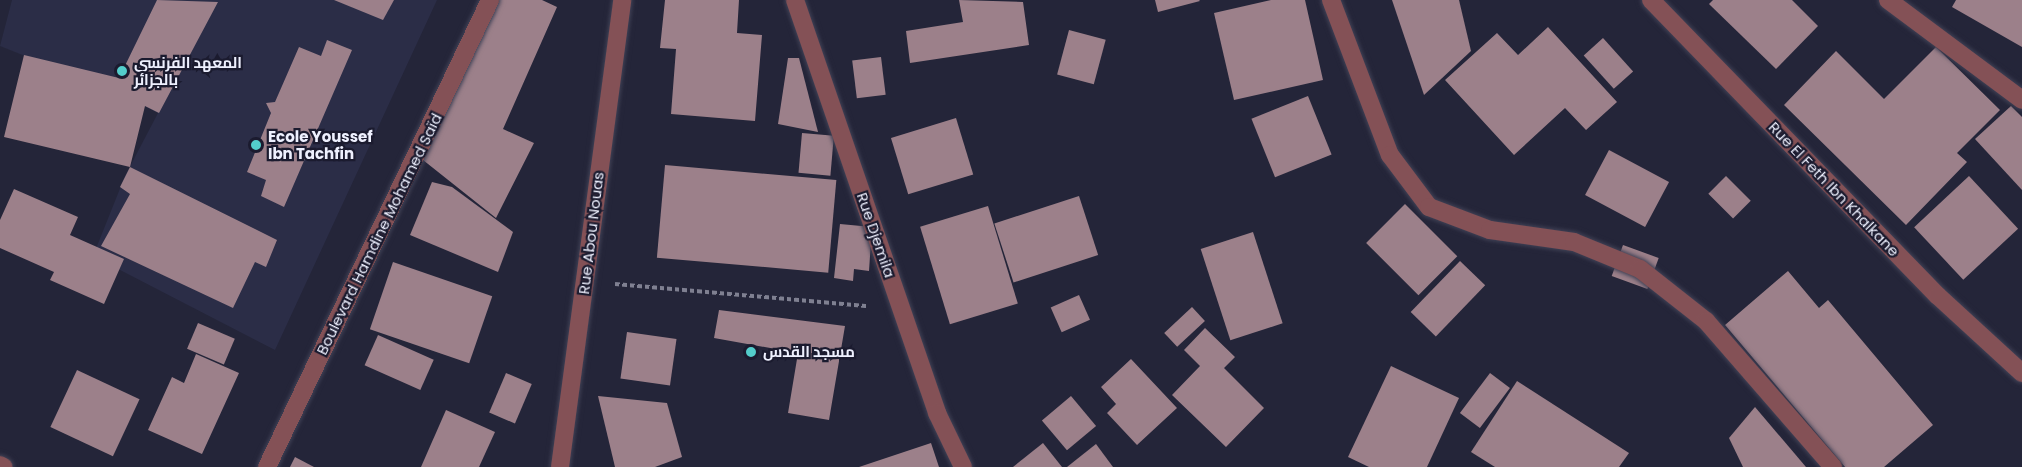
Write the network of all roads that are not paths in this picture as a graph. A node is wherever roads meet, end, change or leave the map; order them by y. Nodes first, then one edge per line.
1 (490, 0) edge
2 (622, 0) edge
3 (795, 0) edge
4 (1331, 0) edge
5 (1651, 0) edge
6 (1888, 0) edge
7 (2022, 100) edge
8 (2022, 373) edge
9 (267, 467) edge
10 (560, 467) edge
11 (963, 467) edge
12 (1833, 467) edge

1 - 9 street, Boulevard Hamdine Mohamed Saïd
2 - 10 street, Rue Abou Nouas
3 - 11 street, Rue Djemila
4 - 12 street
5 - 8 street, Rue El Feth Ibn Khalkane
6 - 7 street

